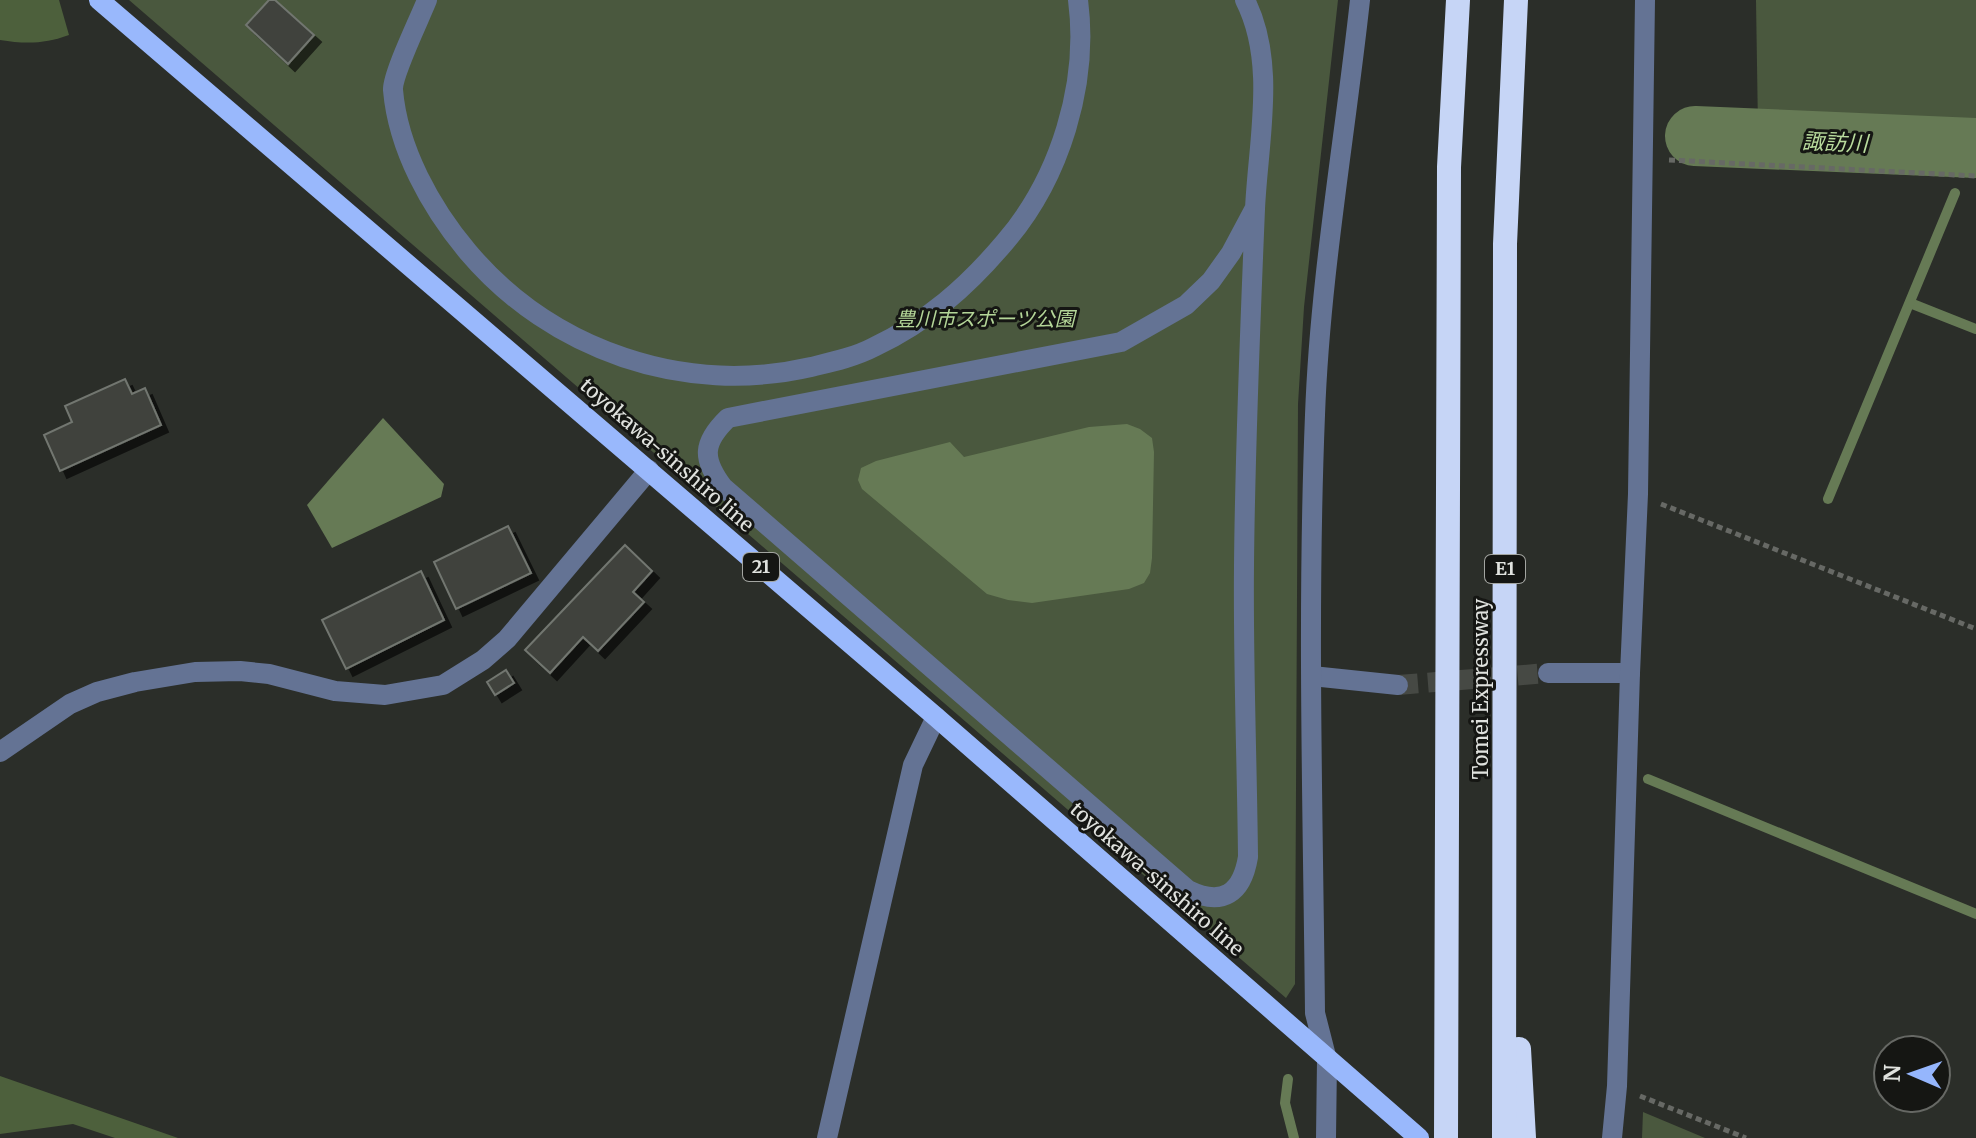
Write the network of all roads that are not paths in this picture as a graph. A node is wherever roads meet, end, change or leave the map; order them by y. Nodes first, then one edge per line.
1 (99, 0) edge
2 (427, 0) edge
3 (1078, 0) edge
4 (1245, 0) edge
5 (1360, 0) edge
6 (1458, 0) edge
7 (1516, 0) edge
8 (1645, 0) edge
9 (1255, 208) junction
10 (649, 470) junction
11 (1548, 673) tunnel mouth
12 (1630, 673) junction
13 (1312, 676) junction
14 (1398, 685) tunnel mouth
15 (936, 717) junction
16 (0, 752) edge
17 (1505, 891) junction
18 (1327, 1060) junction
19 (1445, 1126) edge
20 (827, 1138) edge
21 (1326, 1138) edge
22 (1419, 1138) edge
23 (1504, 1138) edge
24 (1524, 1138) edge
25 (1612, 1138) edge

1 - 10 main road, toyokawa-sinshiro line / 21
2 - 3 street
4 - 9 street
5 - 13 street
6 - 19 highway, Tomei Expressway
7 - 17 highway, Tomei Expressway / E1
8 - 12 street
9 - 9 street
10 - 15 main road, toyokawa-sinshiro line / 21
10 - 16 street
11 - 12 street
12 - 25 street
13 - 14 street
13 - 18 street
15 - 18 main road, toyokawa-sinshiro line / 21
15 - 20 street
17 - 23 highway, Tomei Expressway / E1
17 - 24 highway
18 - 21 street
18 - 22 main road, toyokawa-sinshiro line / 21

